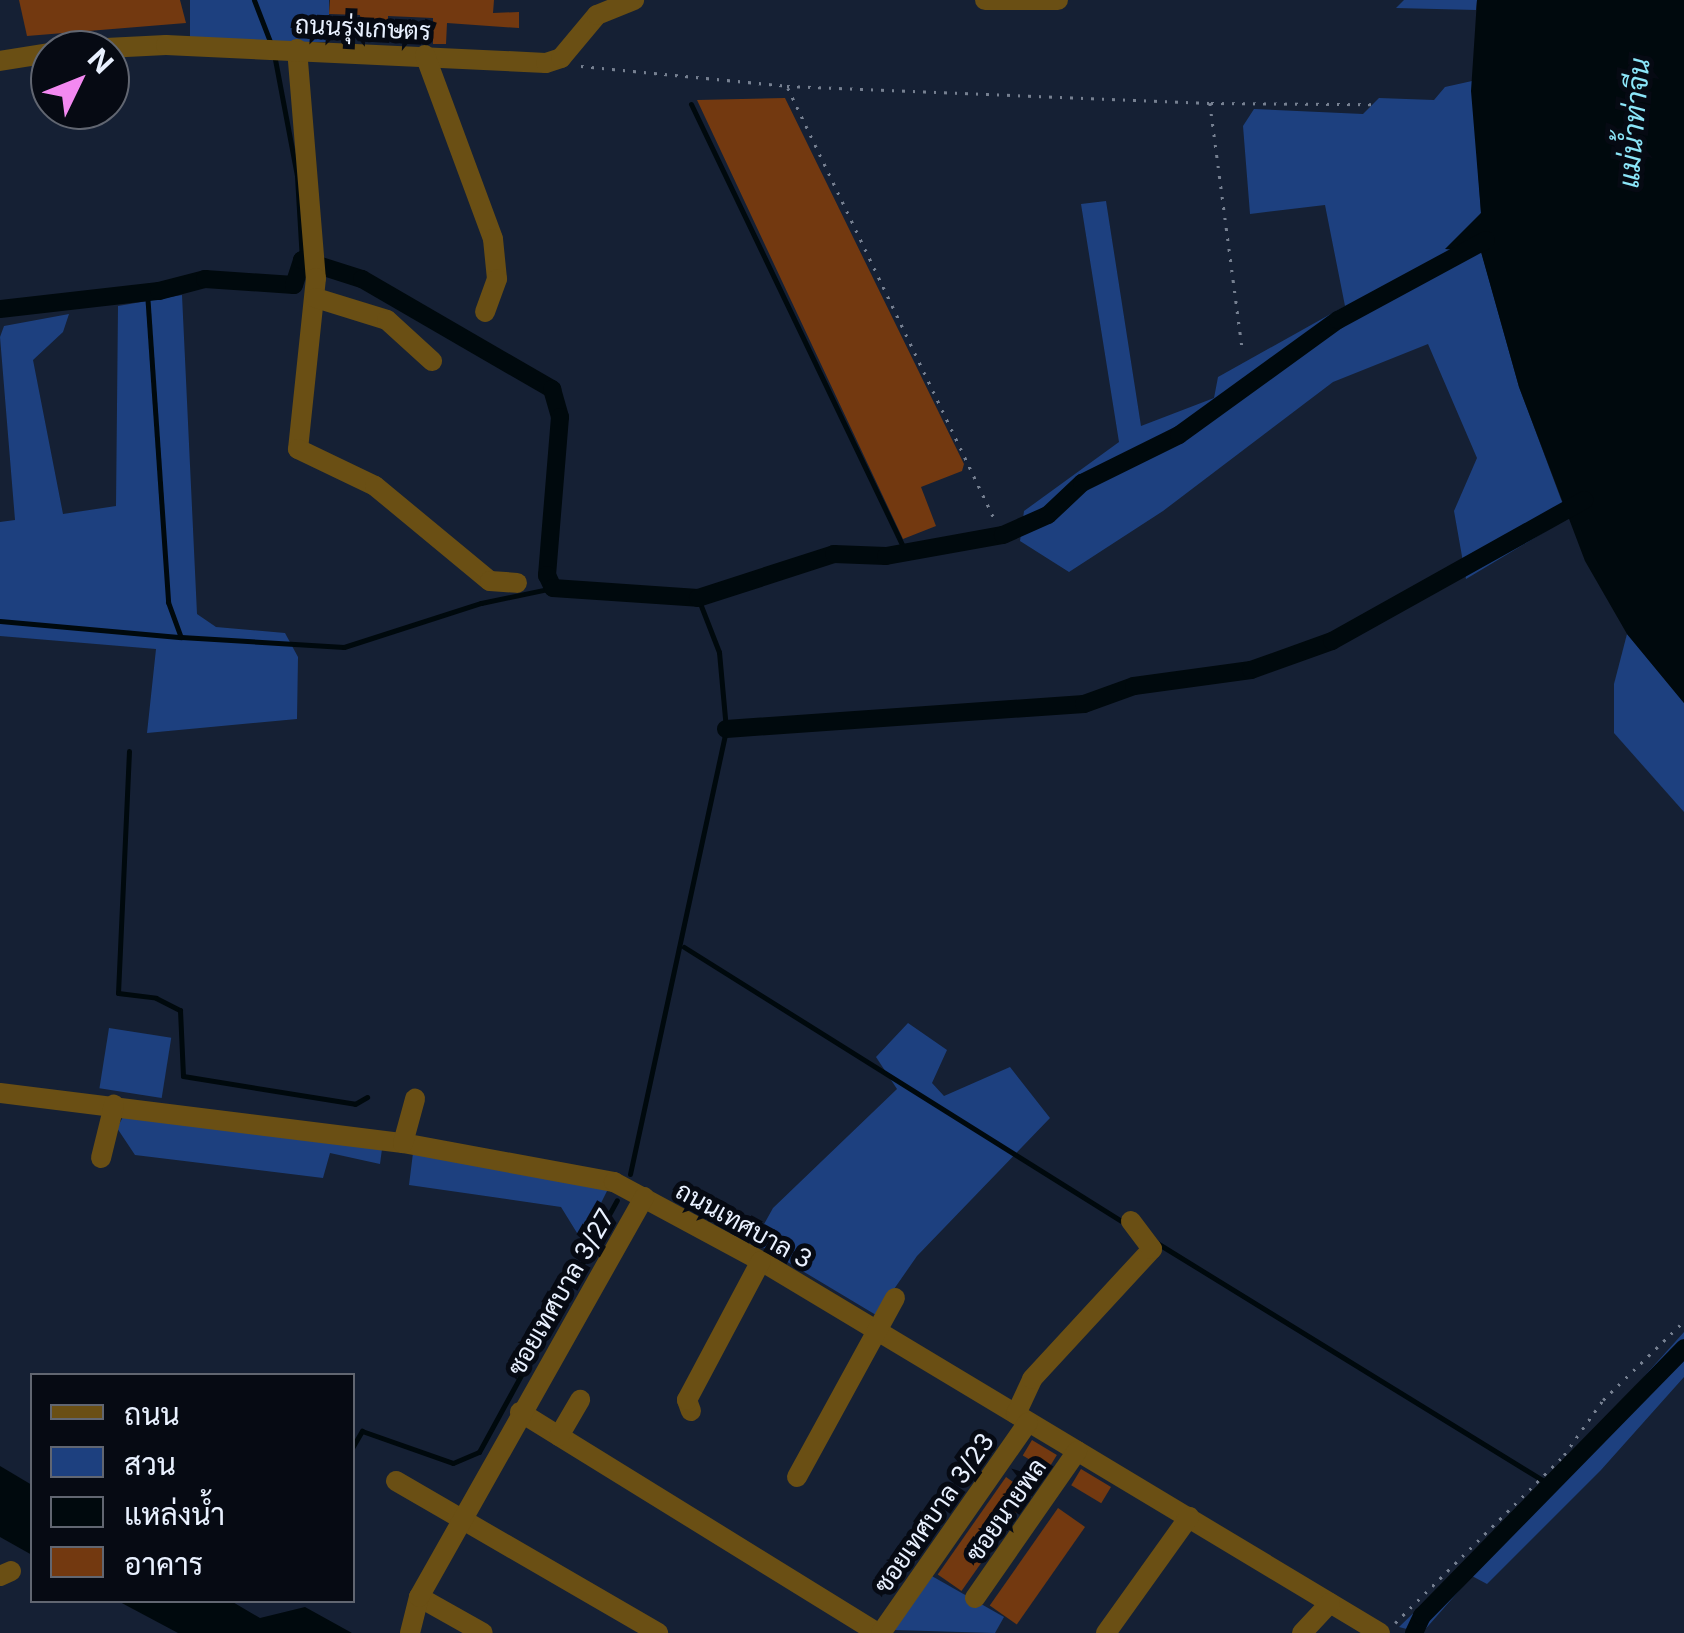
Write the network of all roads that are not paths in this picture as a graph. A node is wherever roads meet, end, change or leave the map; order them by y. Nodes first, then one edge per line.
1 (634, 0) edge
2 (985, 0) edge
3 (1058, 0) edge
4 (130, 49) edge
5 (280, 49) junction
6 (425, 55) junction
7 (30, 56) edge
8 (0, 61) edge
9 (316, 288) junction
10 (485, 312) dead end
11 (432, 361) dead end
12 (517, 583) dead end
13 (0, 1093) edge
14 (415, 1099) dead end
15 (114, 1106) junction
16 (403, 1143) junction
17 (102, 1158) dead end
18 (644, 1197) junction
19 (1130, 1221) dead end
20 (761, 1261) junction
21 (894, 1298) dead end
22 (880, 1332) junction
23 (580, 1400) dead end
24 (692, 1411) dead end
25 (520, 1412) junction
26 (1022, 1418) junction
27 (559, 1436) junction
28 (1078, 1451) junction
29 (797, 1478) dead end
30 (396, 1481) dead end
31 (1188, 1517) junction
32 (461, 1520) junction
33 (419, 1597) junction
34 (975, 1598) dead end
35 (1330, 1602) junction
36 (410, 1633) edge
37 (483, 1633) edge
38 (658, 1633) edge
39 (880, 1633) edge
40 (1106, 1633) edge
41 (1302, 1633) edge
42 (1383, 1633) edge

1 - 6 street, ถนนรุ่งเกษตร
2 - 3 street
4 - 5 street, ถนนรุ่งเกษตร
5 - 6 street, ถนนรุ่งเกษตร
5 - 9 street
6 - 10 street
7 - 8 street
9 - 11 street
9 - 12 street
13 - 15 street, ถนนเทศบาล 3
14 - 16 street
15 - 16 street, ถนนเทศบาล 3
15 - 17 street
16 - 18 street, ถนนเทศบาล 3
18 - 20 street, ถนนเทศบาล 3
18 - 25 street, ซอยเทศบาล 3/27
19 - 26 street, ซอยเทศบาล 3/23
20 - 22 street, ถนนเทศบาล 3
20 - 24 street
21 - 22 street
22 - 26 street, ถนนเทศบาล 3
22 - 29 street
23 - 27 street
25 - 27 street
25 - 32 street, ซอยเทศบาล 3/27
26 - 28 street, ถนนเทศบาล 3
26 - 39 street, ซอยเทศบาล 3/23
27 - 39 street
28 - 31 street, ถนนเทศบาล 3
28 - 34 street, ซอยนายพล
30 - 32 street
31 - 35 street, ถนนเทศบาล 3
31 - 40 street
32 - 33 street, ซอยเทศบาล 3/27
32 - 38 street
33 - 36 street, ซอยเทศบาล 3/27
33 - 37 street
35 - 41 street
35 - 42 street, ถนนเทศบาล 3

